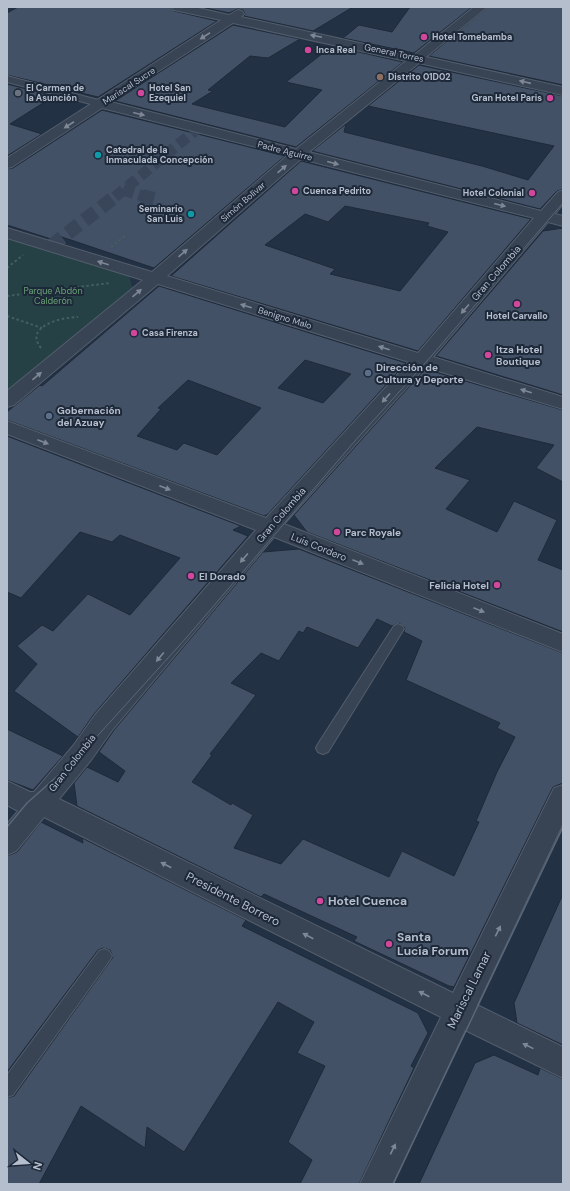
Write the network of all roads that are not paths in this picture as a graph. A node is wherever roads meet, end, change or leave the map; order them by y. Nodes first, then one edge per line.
1 (178, 7) edge
2 (250, 7) edge
3 (481, 7) edge
4 (232, 18) junction
5 (419, 58) junction
6 (7, 79) edge
7 (563, 91) edge
8 (102, 104) junction
9 (298, 154) junction
10 (7, 164) edge
11 (563, 195) edge
12 (545, 216) junction
13 (563, 221) edge
14 (7, 233) edge
15 (154, 279) junction
16 (422, 359) junction
17 (7, 400) edge
18 (563, 403) edge
19 (7, 427) edge
20 (270, 527) junction
21 (398, 629) dead end
22 (563, 643) edge
23 (323, 748) dead end
24 (7, 792) edge
25 (563, 796) edge
26 (41, 802) junction
27 (7, 843) edge
28 (104, 956) dead end
29 (459, 1012) junction
30 (563, 1063) edge
31 (7, 1089) edge
32 (376, 1184) edge

1 - 4 street, General Torres
2 - 4 street, Mariscal Sucre
3 - 5 street, Simón Bolívar
5 -> 4 street, General Torres
4 -> 8 street, Mariscal Sucre
7 -> 5 street, General Torres
5 - 9 street, Simón Bolívar
6 - 8 street, Padre Aguirre
8 -> 9 street, Padre Aguirre
8 -> 10 street, Mariscal Sucre
9 -> 12 street, Padre Aguirre
15 -> 9 street, Simón Bolívar
11 - 12 street, Gran Colombia
12 - 13 street, Padre Aguirre
12 -> 16 street, Gran Colombia
15 -> 14 street, Benigno Malo
16 -> 15 street, Benigno Malo
17 -> 15 street, Simón Bolívar
18 -> 16 street, Benigno Malo
16 -> 20 street, Gran Colombia
19 -> 20 street, Luis Cordero
20 -> 22 street, Luis Cordero
20 -> 26 street, Gran Colombia
21 - 23 lane
24 - 26 street, Presidente Borrero
29 -> 25 street, Mariscal Lamar
26 - 27 street, Gran Colombia
29 -> 26 street, Presidente Borrero
28 - 31 lane
30 -> 29 street, Presidente Borrero
32 -> 29 street, Mariscal Lamar

